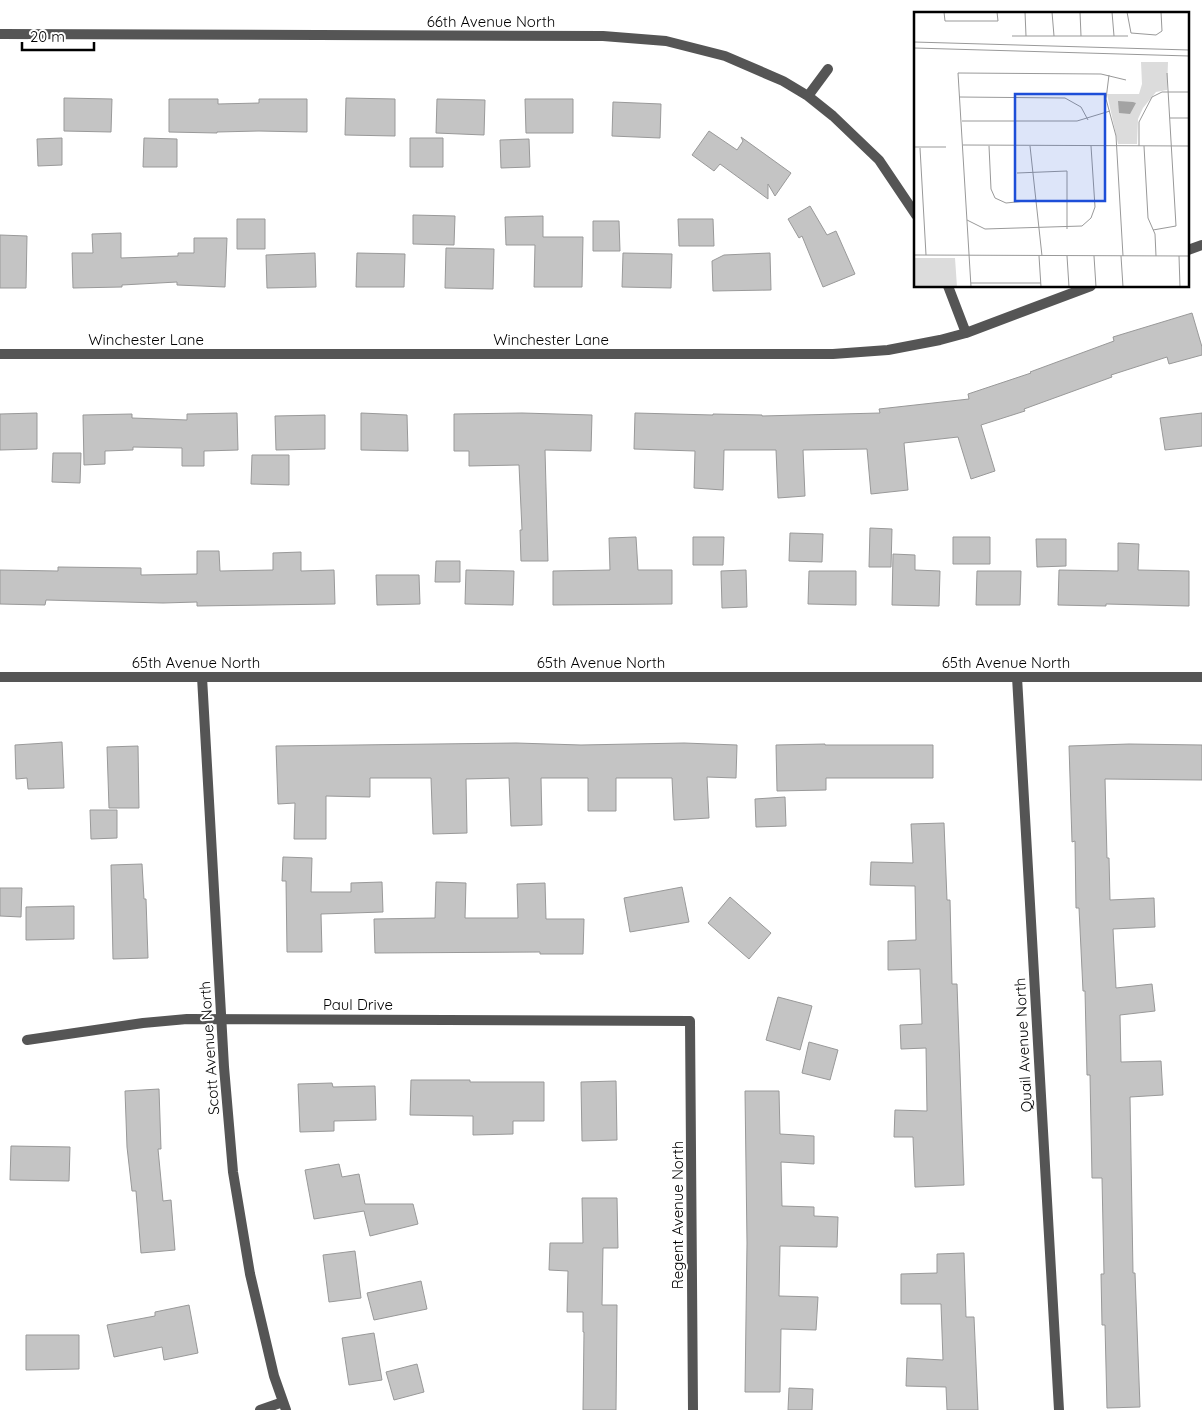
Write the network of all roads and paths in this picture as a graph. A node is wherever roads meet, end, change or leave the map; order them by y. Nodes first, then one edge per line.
1 (0, 34) edge
2 (828, 70) dead end
3 (808, 96) junction
4 (914, 212) edge
5 (1202, 245) edge
6 (1190, 249) edge
7 (949, 288) edge
8 (1086, 288) edge
9 (966, 333) junction
10 (0, 354) edge
11 (0, 677) edge
12 (202, 678) junction
13 (1017, 678) junction
14 (1202, 678) edge
15 (221, 1019) junction
16 (690, 1020) joint
17 (27, 1040) dead end
18 (284, 1406) edge
19 (260, 1410) edge
20 (693, 1410) edge
21 (1059, 1410) edge

1 - 3 street, 66th Avenue North
2 - 3 street
3 - 4 street, 66th Avenue North
5 - 6 street
7 - 9 street
8 - 9 street, Winchester Lane
9 - 10 street, Winchester Lane
11 - 12 street, 65th Avenue North
12 - 13 street, 65th Avenue North
12 - 15 street, Scott Avenue North
13 - 14 street, 65th Avenue North
13 - 21 street, Quail Avenue North
15 - 16 street, Paul Drive
15 - 17 street, Paul Drive
15 - 18 street, Scott Avenue North
16 - 20 street, Regent Avenue North
18 - 19 street

